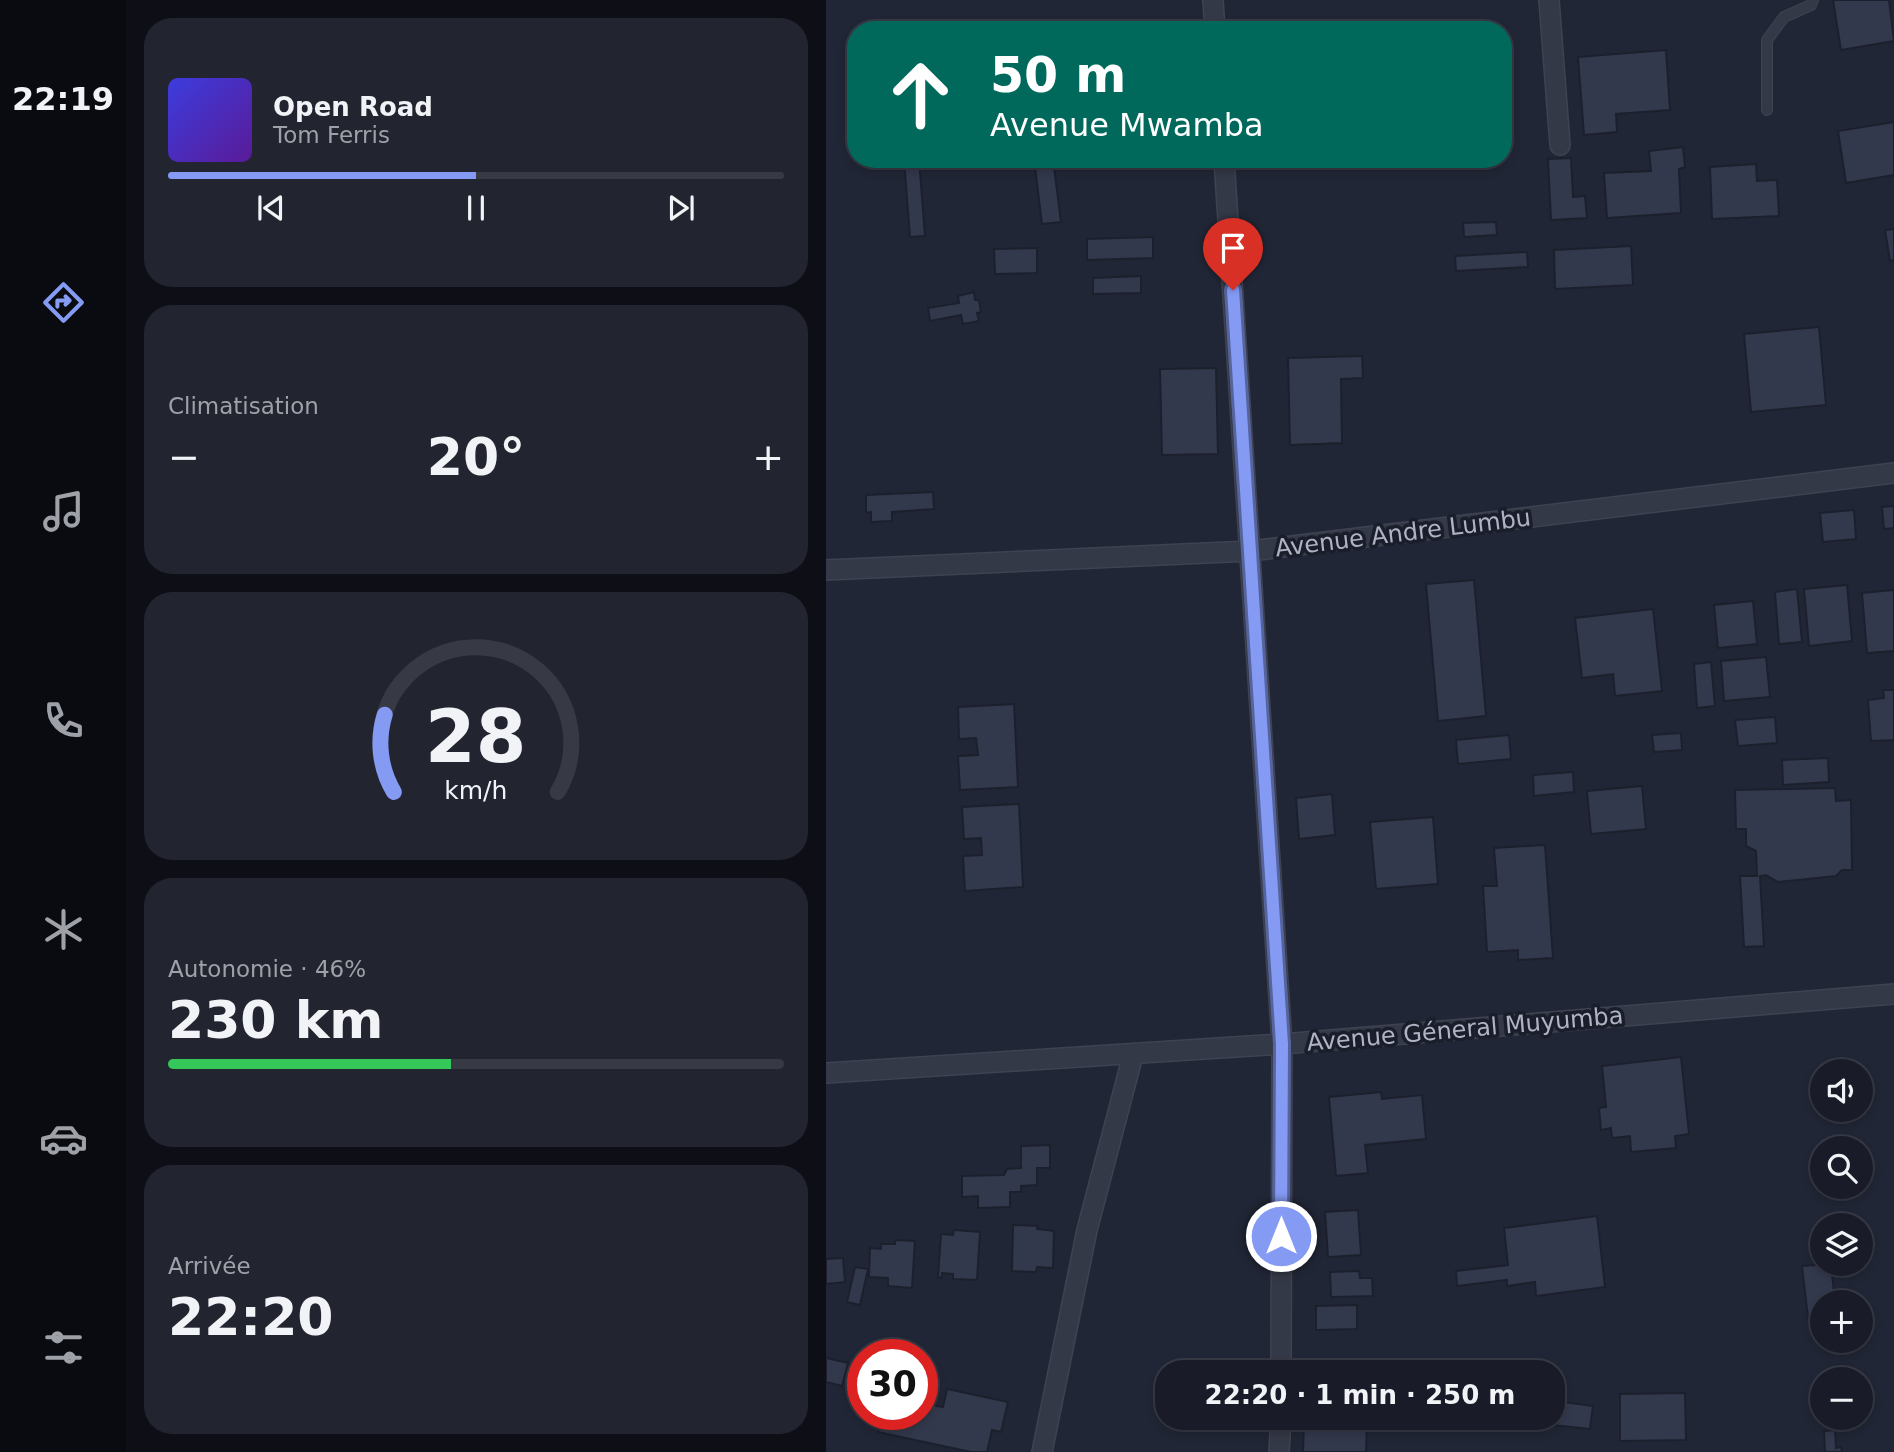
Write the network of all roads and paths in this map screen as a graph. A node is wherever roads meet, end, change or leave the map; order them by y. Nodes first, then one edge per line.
1 (1213, 0) edge
2 (1549, 0) edge
3 (1813, 0) edge
4 (1214, 21) edge
5 (1767, 110) dead end
6 (1560, 145) dead end
7 (1225, 168) edge
8 (1894, 473) edge
9 (1251, 551) junction
10 (826, 570) edge
11 (1894, 994) edge
12 (1282, 1044) junction
13 (1133, 1055) junction
14 (826, 1073) edge
15 (1281, 1360) edge
16 (1280, 1430) edge
17 (1042, 1452) edge
18 (1279, 1452) edge

1 - 4 street
2 - 6 street
3 - 5 lane
7 - 9 street
8 - 9 street, Avenue Andre Lumbu
9 - 10 street, Avenue Andre Lumbu
9 - 12 street
11 - 12 street, Avenue Géneral Muyumba
12 - 13 street, Avenue Géneral Muyumba
12 - 15 street
13 - 14 street, Avenue Géneral Muyumba
13 - 17 street
16 - 18 street

